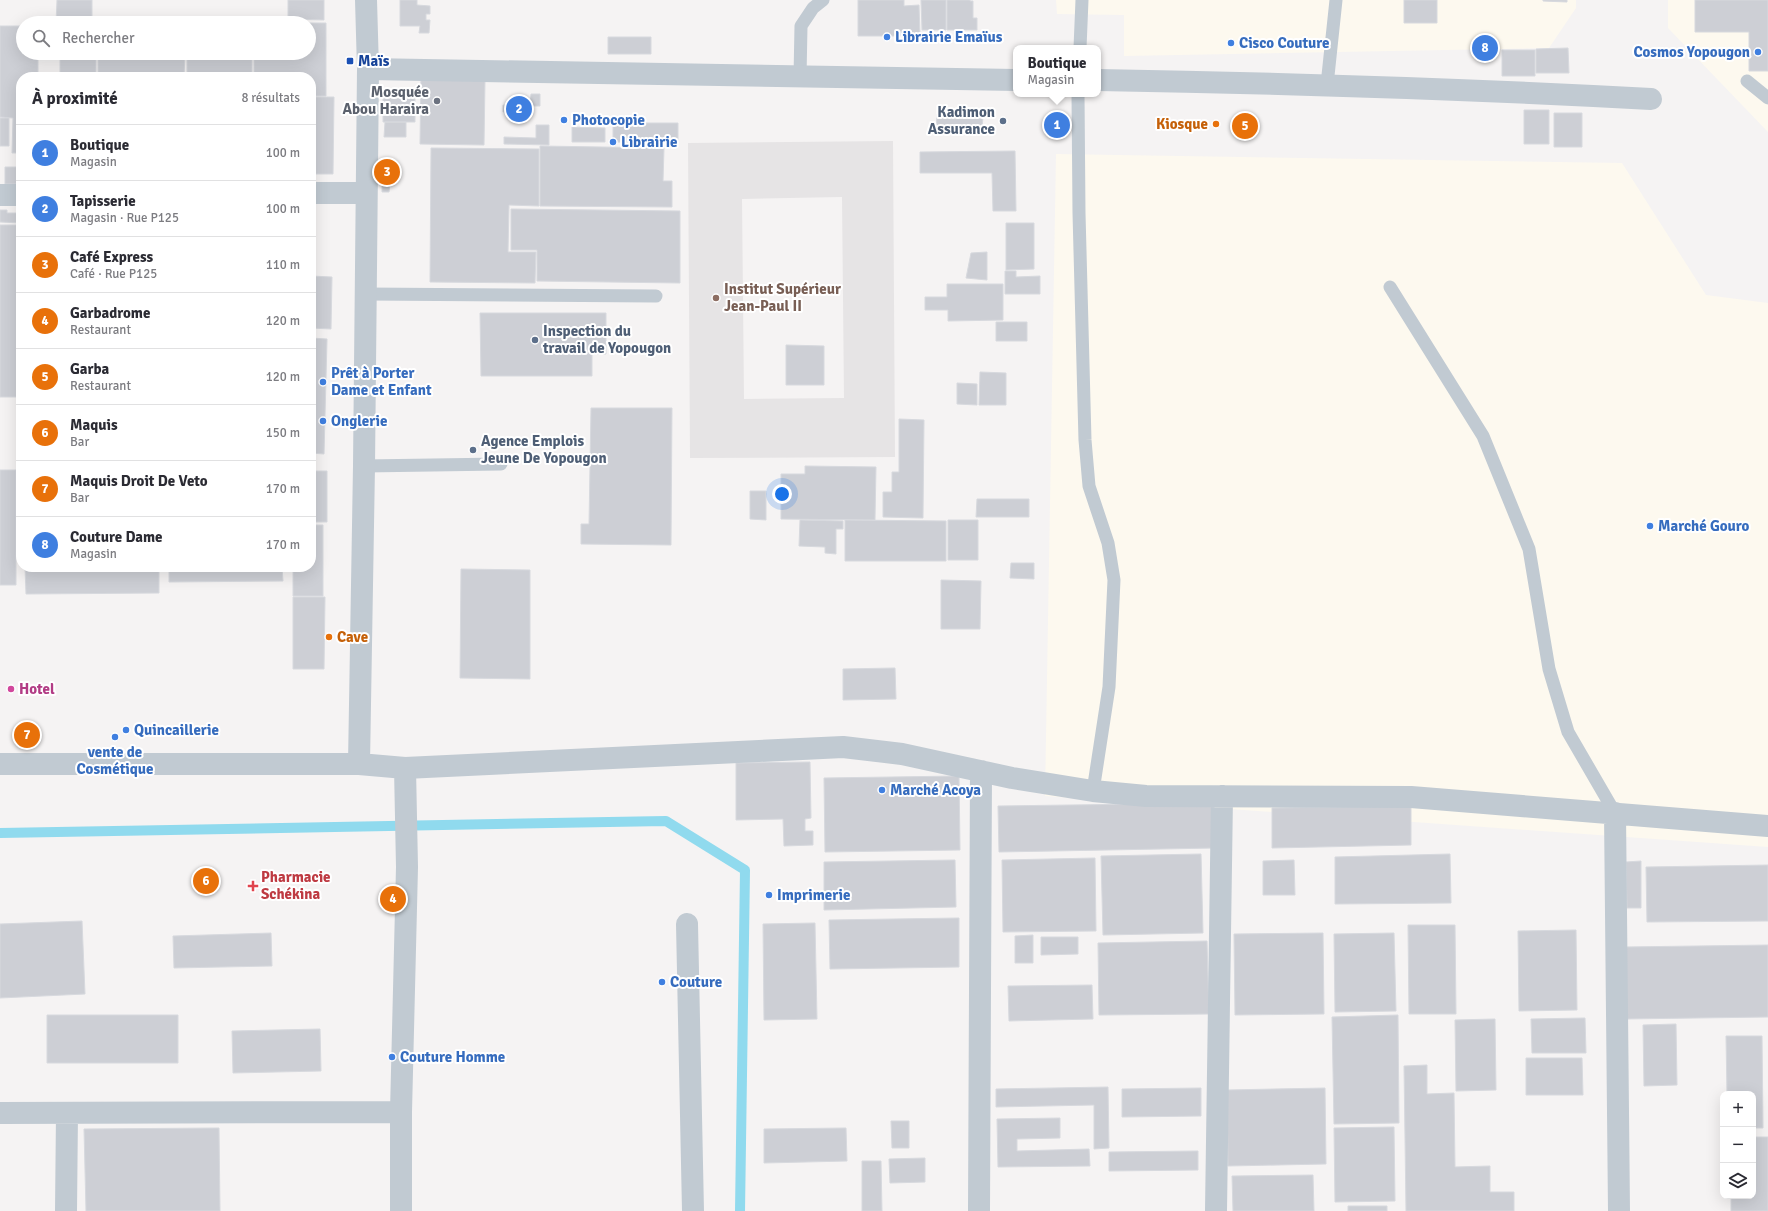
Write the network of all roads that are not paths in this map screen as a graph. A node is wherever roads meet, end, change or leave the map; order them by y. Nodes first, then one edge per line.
1 (366, 0) edge
2 (823, 0) edge
3 (1082, 0) edge
4 (1336, 0) edge
5 (1080, 45) edge
6 (368, 69) junction
7 (800, 77) junction
8 (1013, 80) edge
9 (1101, 80) edge
10 (1746, 81) dead end
11 (1327, 85) junction
12 (1078, 97) edge
13 (1768, 98) edge
14 (1651, 99) dead end
15 (316, 193) edge
16 (366, 193) junction
17 (0, 195) edge
18 (16, 195) edge
19 (1390, 287) dead end
20 (366, 294) junction
21 (656, 296) dead end
22 (501, 464) dead end
23 (364, 466) junction
24 (0, 764) edge
25 (359, 764) junction
26 (404, 768) junction
27 (981, 771) junction
28 (1093, 792) junction
29 (1222, 796) junction
30 (1616, 813) junction
31 (1768, 826) edge
32 (687, 924) dead end
33 (401, 1112) junction
34 (0, 1113) edge
35 (67, 1113) junction
36 (66, 1211) edge
37 (401, 1211) edge
38 (693, 1211) edge
39 (979, 1211) edge
40 (1216, 1211) edge
41 (1618, 1211) edge

1 - 6 street
2 - 7 lane
3 - 5 lane
4 - 11 lane
6 - 7 street
6 - 16 street
7 - 8 street
9 - 11 street
10 - 13 lane
11 - 14 street
12 - 28 lane
15 - 16 street
16 - 20 street
17 - 18 street
19 - 30 lane
20 - 21 lane
20 - 23 street
22 - 23 lane
23 - 25 street
24 - 25 street
25 - 26 street
26 - 27 street
26 - 33 street
27 - 28 street
27 - 39 street
28 - 29 street
29 - 30 street
29 - 40 street
30 - 31 street
30 - 41 street
32 - 38 street
33 - 35 street
33 - 37 street
34 - 35 street
35 - 36 street

